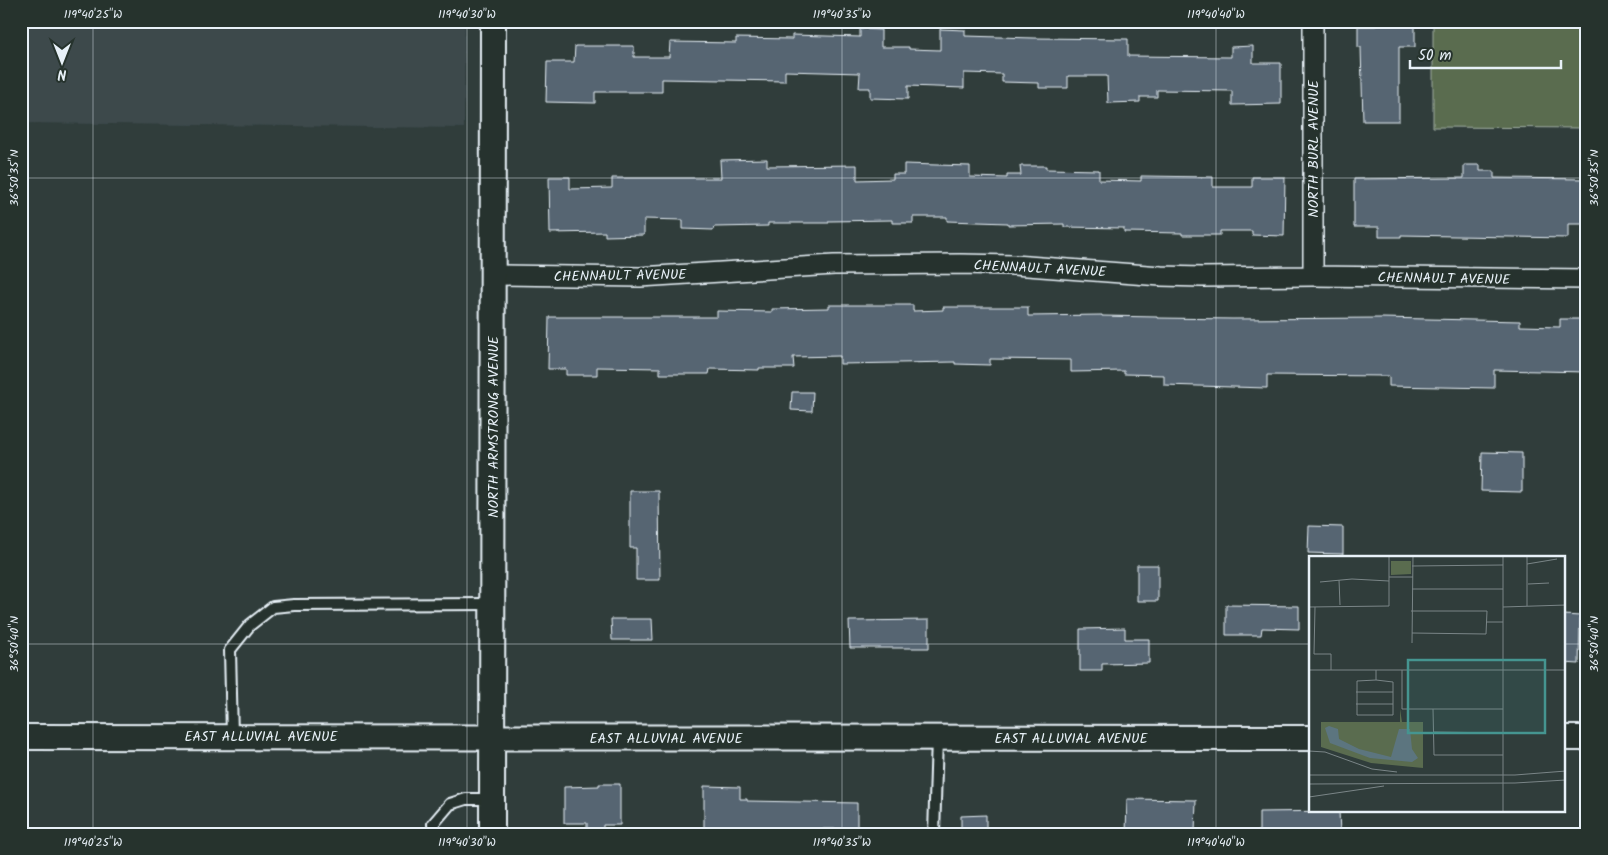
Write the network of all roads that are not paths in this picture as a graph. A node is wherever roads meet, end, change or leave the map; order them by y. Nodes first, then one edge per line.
1 (494, 21) edge
2 (1313, 21) edge
3 (493, 275) junction
4 (1313, 276) junction
5 (1587, 279) edge
6 (492, 604) junction
7 (232, 736) junction
8 (21, 737) edge
9 (492, 738) junction
10 (938, 738) junction
11 (1309, 738) edge
12 (1566, 738) edge
13 (1587, 738) edge
14 (492, 799) junction
15 (434, 834) edge
16 (492, 834) edge
17 (934, 834) edge

1 - 3 street, NORTH ARMSTRONG AVENUE
2 - 4 street, NORTH BURL AVENUE
3 - 4 street, CHENNAULT AVENUE
3 - 6 street, NORTH ARMSTRONG AVENUE
4 - 5 street, CHENNAULT AVENUE
6 - 7 lane
6 - 9 street, NORTH ARMSTRONG AVENUE
7 - 8 street, EAST ALLUVIAL AVENUE
7 - 9 street, EAST ALLUVIAL AVENUE
9 - 10 street, EAST ALLUVIAL AVENUE
9 - 14 street, NORTH ARMSTRONG AVENUE
10 - 11 street, EAST ALLUVIAL AVENUE
10 - 17 lane
12 - 13 street
14 - 15 lane
14 - 16 street, NORTH ARMSTRONG AVENUE

